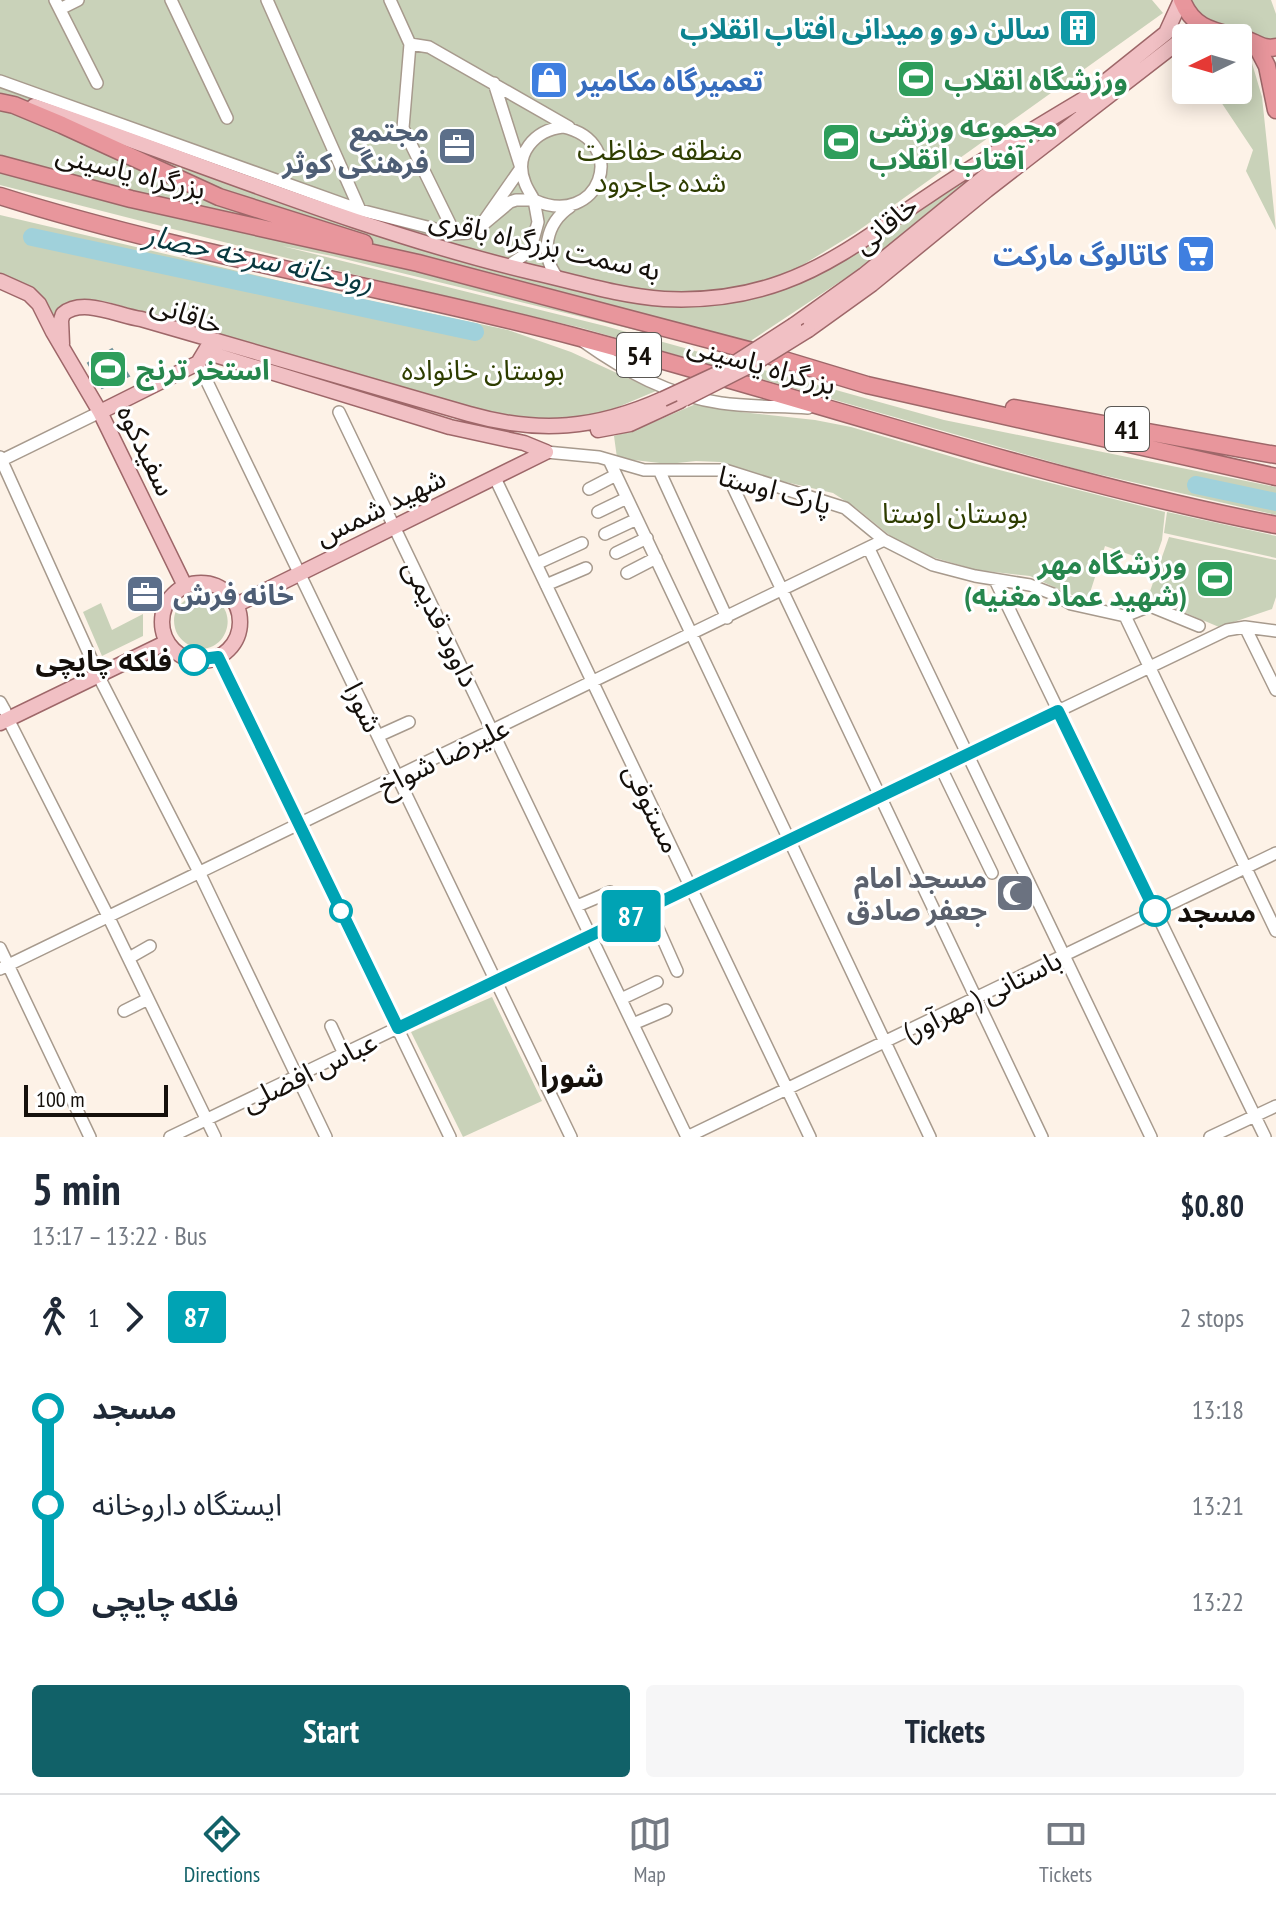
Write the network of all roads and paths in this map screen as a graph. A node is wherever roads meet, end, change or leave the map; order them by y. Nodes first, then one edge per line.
1 (78, 0) edge
2 (171, 0) edge
3 (267, 0) edge
4 (390, 0) edge
5 (1182, 0) edge
6 (57, 4) edge
7 (1181, 24) edge
8 (1201, 24) edge
9 (1252, 42) edge
10 (1172, 43) edge
11 (1255, 43) junction
12 (410, 44) junction
13 (1172, 44) edge
14 (1276, 47) edge
15 (0, 81) edge
16 (97, 83) dead end
17 (494, 83) junction
18 (1082, 100) junction
19 (7, 103) edge
20 (1276, 110) edge
21 (227, 118) dead end
22 (573, 129) junction
23 (0, 164) edge
24 (521, 168) junction
25 (0, 199) edge
26 (534, 200) junction
27 (573, 205) junction
28 (360, 210) junction
29 (479, 228) junction
30 (455, 234) junction
31 (418, 263) junction
32 (508, 266) junction
33 (558, 278) junction
34 (2, 283) edge
35 (124, 317) junction
36 (577, 337) junction
37 (62, 344) junction
38 (207, 348) junction
39 (198, 363) junction
40 (825, 409) junction
41 (978, 411) junction
42 (100, 412) junction
43 (339, 412) dead end
44 (546, 452) junction
45 (1276, 455) edge
46 (1, 459) edge
47 (609, 460) junction
48 (659, 470) junction
49 (725, 470) junction
50 (616, 475) junction
51 (1276, 477) edge
52 (495, 478) junction
53 (589, 489) dead end
54 (627, 498) junction
55 (598, 512) dead end
56 (637, 519) junction
57 (1276, 525) edge
58 (396, 527) junction
59 (605, 534) dead end
60 (647, 538) junction
61 (884, 540) junction
62 (582, 543) dead end
63 (869, 549) junction
64 (616, 553) dead end
65 (656, 558) junction
66 (536, 564) junction
67 (586, 568) dead end
68 (627, 573) dead end
69 (300, 574) junction
70 (995, 580) junction
71 (546, 585) junction
72 (185, 586) junction
73 (782, 591) junction
74 (236, 605) junction
75 (1125, 616) junction
76 (727, 618) junction
77 (1199, 626) dead end
78 (1245, 627) junction
79 (1276, 631) edge
80 (692, 635) junction
81 (165, 638) junction
82 (218, 657) junction
83 (1150, 668) junction
84 (96, 671) junction
85 (593, 683) junction
86 (1275, 686) edge
87 (1058, 711) junction
88 (3, 714) edge
89 (409, 722) dead end
90 (494, 731) junction
91 (378, 736) junction
92 (968, 755) junction
93 (941, 768) junction
94 (398, 778) junction
95 (880, 797) junction
96 (299, 825) junction
97 (789, 840) junction
98 (1276, 853) edge
99 (1246, 868) junction
100 (992, 873) dead end
101 (200, 874) junction
102 (691, 888) junction
103 (610, 892) dead end
104 (577, 906) junction
105 (649, 908) junction
106 (1155, 911) junction
107 (109, 918) junction
108 (1276, 931) edge
109 (591, 935) junction
110 (150, 946) dead end
111 (0, 948) edge
112 (1064, 956) junction
113 (129, 958) junction
114 (4, 968) edge
115 (677, 971) dead end
116 (496, 981) junction
117 (657, 982) dead end
118 (976, 998) junction
119 (148, 999) junction
120 (621, 999) junction
121 (666, 1010) dead end
122 (124, 1011) dead end
123 (633, 1024) junction
124 (331, 1026) dead end
125 (398, 1028) junction
126 (885, 1042) junction
127 (344, 1054) junction
128 (297, 1077) junction
129 (787, 1089) junction
130 (1276, 1106) edge
131 (1254, 1116) junction
132 (207, 1120) junction
133 (90, 1137) edge
134 (170, 1137) edge
135 (215, 1137) edge
136 (326, 1137) edge
137 (450, 1137) edge
138 (571, 1137) edge
139 (687, 1137) edge
140 (810, 1137) edge
141 (930, 1137) edge
142 (1042, 1137) edge
143 (1151, 1137) edge
144 (1210, 1137) edge
145 (1265, 1137) edge

1 - 6 street
2 - 21 street
3 - 28 street
4 - 12 street
5 - 7 main road, خاقانی
5 - 8 highway
6 - 16 street
9 - 11 highway
10 - 18 main road, خاقانی
11 - 14 highway
11 - 20 highway
12 - 17 street
12 - 30 street
13 - 38 main road, خاقانی, bridge
15 - 28 street
17 - 22 street
17 - 24 street
18 - 33 main road, به سمت بزرگراه باقری
18 - 35 main road, خاقانی, bridge
19 - 31 highway
19 - 32 main road, به سمت بزرگراه باقری
22 - 24 street
22 - 27 street
23 - 31 highway, بزرگراه یاسینی / 54
24 - 26 street
24 - 29 street
25 - 36 highway, بزرگراه یاسینی / 54
26 - 27 street
26 - 29 street
26 - 32 street
27 - 33 street
28 - 30 street
29 - 30 street
31 - 41 highway, بزرگراه یاسینی / 54
32 - 33 main road, به سمت بزرگراه باقری
34 - 37 main road, سفیدکوه
35 - 37 main road
35 - 38 main road, خاقانی
36 - 40 highway, بزرگراه یاسینی / 54
36 - 40 street
37 - 42 main road, سفیدکوه
38 - 39 main road
38 - 44 main road
39 - 42 main road
39 - 69 street, شورا
40 - 57 highway, بزرگراه یاسینی / 54
41 - 45 highway, 41
41 - 51 highway, بزرگراه یاسینی / 54
42 - 46 street
42 - 72 main road, سفیدکوه
43 - 58 street, داوود قدیمی
44 - 47 street, پارک اوستا
44 - 52 main road, شهید شمس
46 - 84 street
47 - 48 street, پارک اوستا
47 - 50 street
48 - 49 street, پارک اوستا
48 - 76 street
49 - 61 street, پارک اوستا
49 - 73 street
50 - 53 street
50 - 54 street
52 - 58 main road, شهید شمس
52 - 66 street, مستوفی
54 - 55 street
54 - 56 street
56 - 59 street
56 - 60 street
58 - 69 main road, شهید شمس
58 - 90 street, داوود قدیمی
60 - 64 street
60 - 65 street
61 - 63 street, علیرضا شواخ
61 - 70 street, پارک اوستا
62 - 66 street
63 - 73 street, علیرضا شواخ
63 - 92 street
65 - 68 street
65 - 80 street
66 - 71 street, مستوفی
67 - 71 street
69 - 74 main road, شهید شمس
69 - 91 street, شورا
70 - 75 street, پارک اوستا
70 - 87 street
71 - 85 street, مستوفی
72 - 74 main road
72 - 81 main road
73 - 76 street, علیرضا شواخ
73 - 95 street
74 - 82 main road
75 - 77 street
75 - 83 street
76 - 80 street, علیرضا شواخ
78 - 79 street, عباس افضلی
78 - 83 street, عباس افضلی
78 - 86 street
80 - 85 street, علیرضا شواخ
80 - 97 street
81 - 82 main road
81 - 84 main road
82 - 96 street
83 - 87 street, عباس افضلی
83 - 99 street
84 - 88 main road
84 - 101 street
85 - 90 street, علیرضا شواخ
85 - 102 street, مستوفی
87 - 92 street, عباس افضلی
87 - 106 street
88 - 107 street
89 - 91 street
90 - 94 street, علیرضا شواخ
90 - 104 street, داوود قدیمی
91 - 94 street, شورا
92 - 93 street, عباس افضلی
92 - 112 street
93 - 95 street, عباس افضلی
93 - 100 street
94 - 96 street, علیرضا شواخ
94 - 116 street, شورا
95 - 97 street, عباس افضلی
95 - 118 street
96 - 101 street, علیرضا شواخ
96 - 125 street
97 - 102 street, عباس افضلی
97 - 126 street
98 - 99 street, باستانی (مهرآور)
99 - 106 street, باستانی (مهرآور)
99 - 108 street
101 - 107 street, علیرضا شواخ
101 - 128 street
102 - 105 street, عباس افضلی
102 - 129 street, مستوفی
103 - 104 street
104 - 109 street, داوود قدیمی
105 - 109 street, عباس افضلی
105 - 115 street
106 - 112 street, باستانی (مهرآور)
106 - 131 street
107 - 113 street
107 - 114 street, علیرضا شواخ
109 - 116 street, عباس افضلی
109 - 120 street, داوود قدیمی
110 - 113 street
111 - 114 street
112 - 118 street, باستانی (مهرآور)
112 - 143 street
113 - 119 street
114 - 133 street
116 - 125 street, عباس افضلی
116 - 138 street, شورا
117 - 120 street
118 - 126 street, باستانی (مهرآور)
118 - 142 street
119 - 122 street
119 - 132 street
120 - 123 street, داوود قدیمی
121 - 123 street
123 - 139 street, داوود قدیمی
124 - 127 street
125 - 127 street, عباس افضلی
125 - 137 street
126 - 129 street, باستانی (مهرآور)
126 - 141 street
127 - 128 street, عباس افضلی
128 - 132 street, عباس افضلی
128 - 136 street
129 - 139 street, باستانی (مهرآور)
129 - 140 street, مستوفی
130 - 131 street
131 - 144 street
131 - 145 street
132 - 134 street, عباس افضلی
132 - 135 street

